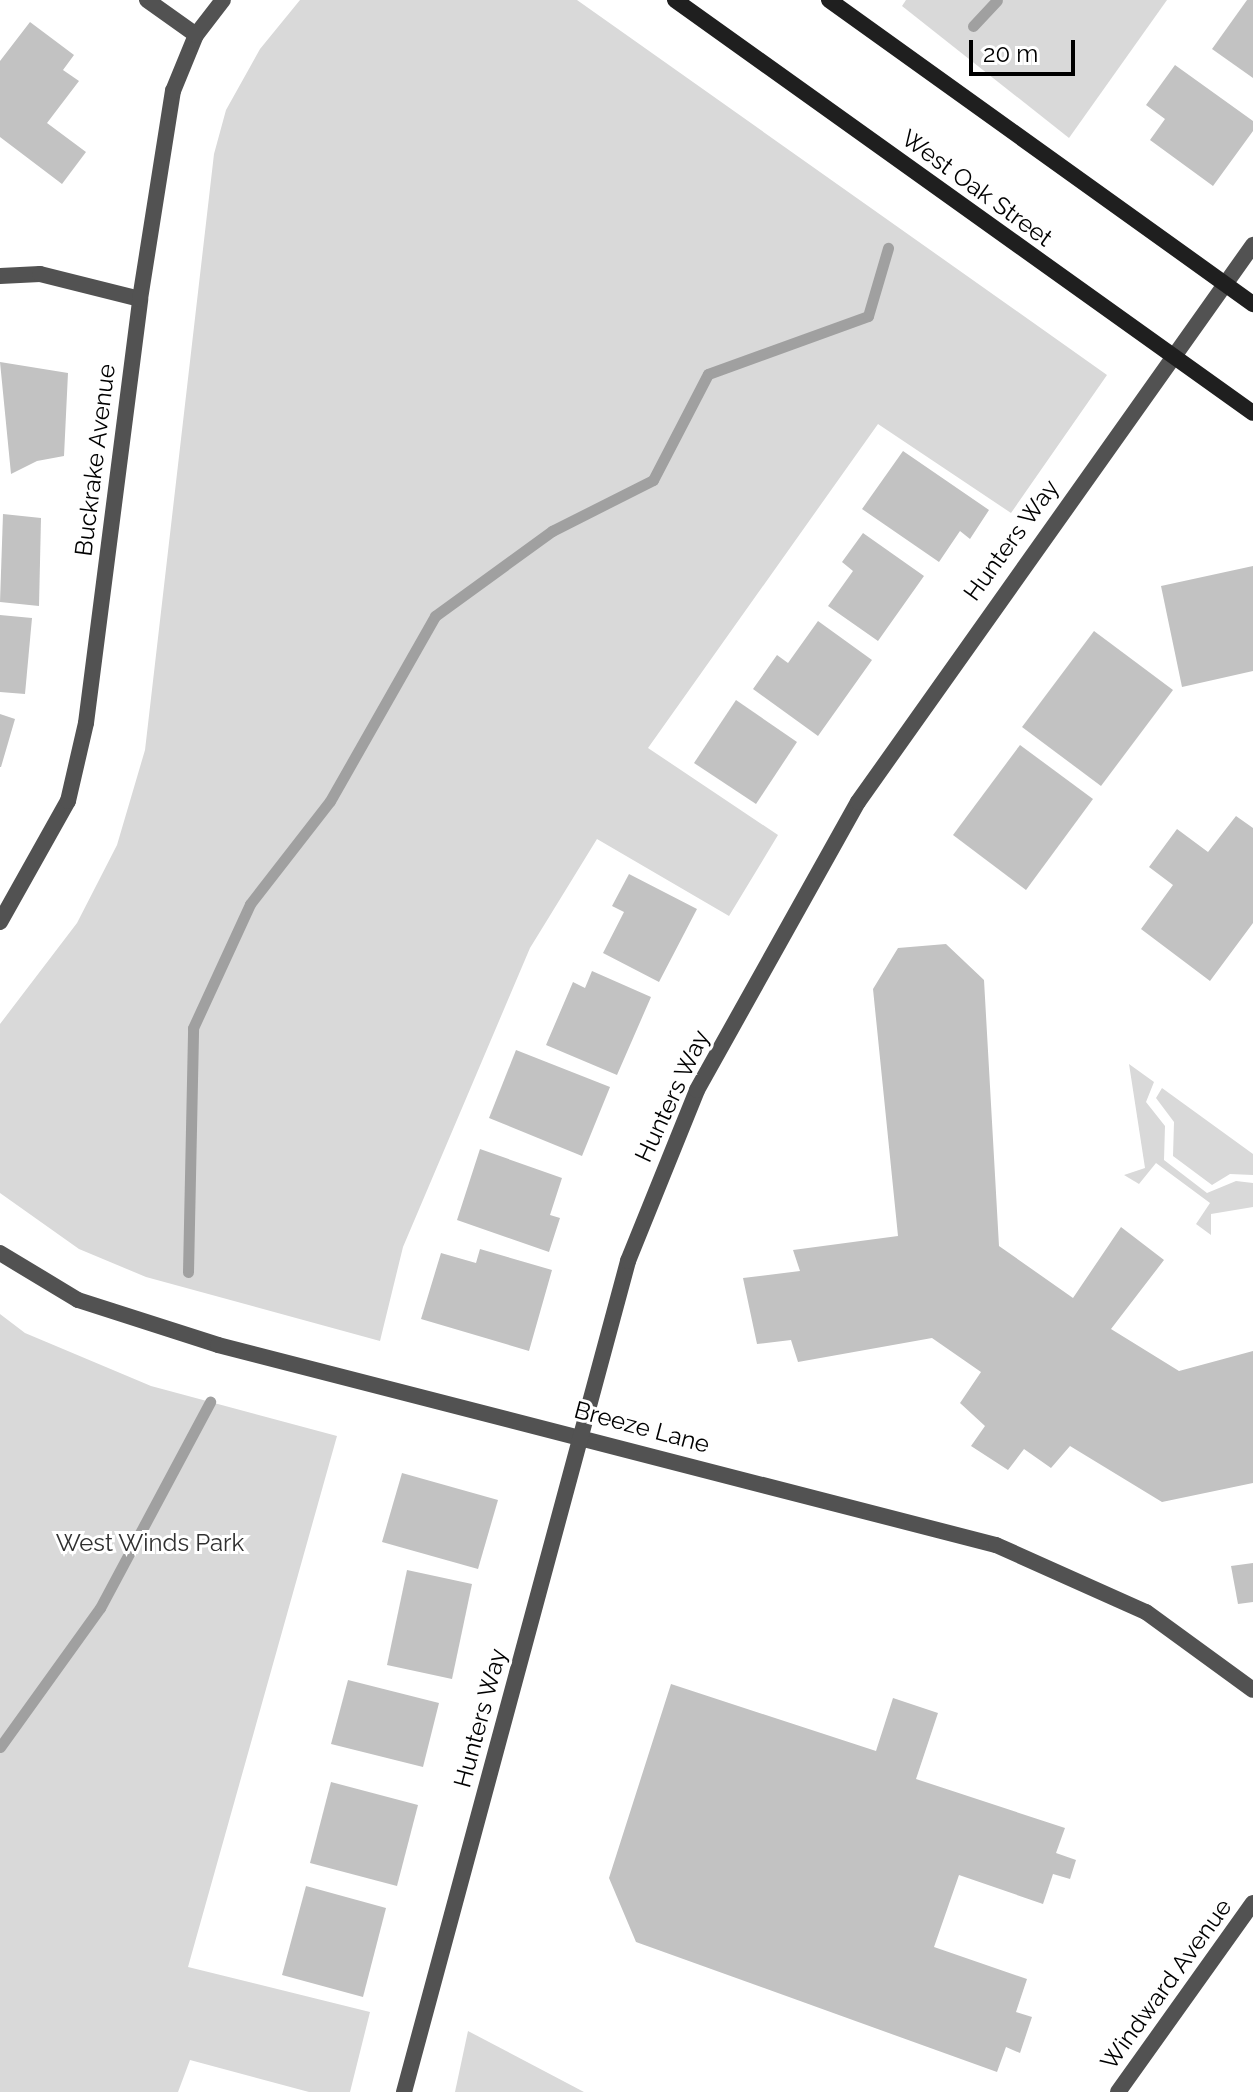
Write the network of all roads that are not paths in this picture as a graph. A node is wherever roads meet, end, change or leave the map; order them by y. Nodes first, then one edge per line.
1 (147, 0) edge
2 (223, 0) edge
3 (675, 0) edge
4 (829, 0) edge
5 (196, 35) junction
6 (1253, 245) edge
7 (0, 276) edge
8 (1224, 284) junction
9 (140, 299) junction
10 (1253, 304) edge
11 (1173, 356) junction
12 (1253, 413) edge
13 (0, 922) edge
14 (0, 1253) edge
15 (580, 1435) junction
16 (1253, 1690) edge
17 (1253, 1903) edge
18 (404, 2092) edge
19 (1118, 2092) edge

1 - 5 street
2 - 5 street, Buckrake Avenue
3 - 11 main road, West Oak Street
4 - 8 main road
5 - 9 street, Buckrake Avenue
6 - 8 street, Hunters Way
7 - 9 street
8 - 10 main road
8 - 11 street, Hunters Way
9 - 13 street, Buckrake Avenue
11 - 12 main road, West Oak Street
11 - 15 street, Hunters Way
14 - 15 street, Breeze Lane
15 - 16 street, Breeze Lane
15 - 18 street, Hunters Way
17 - 19 street, Windward Avenue

